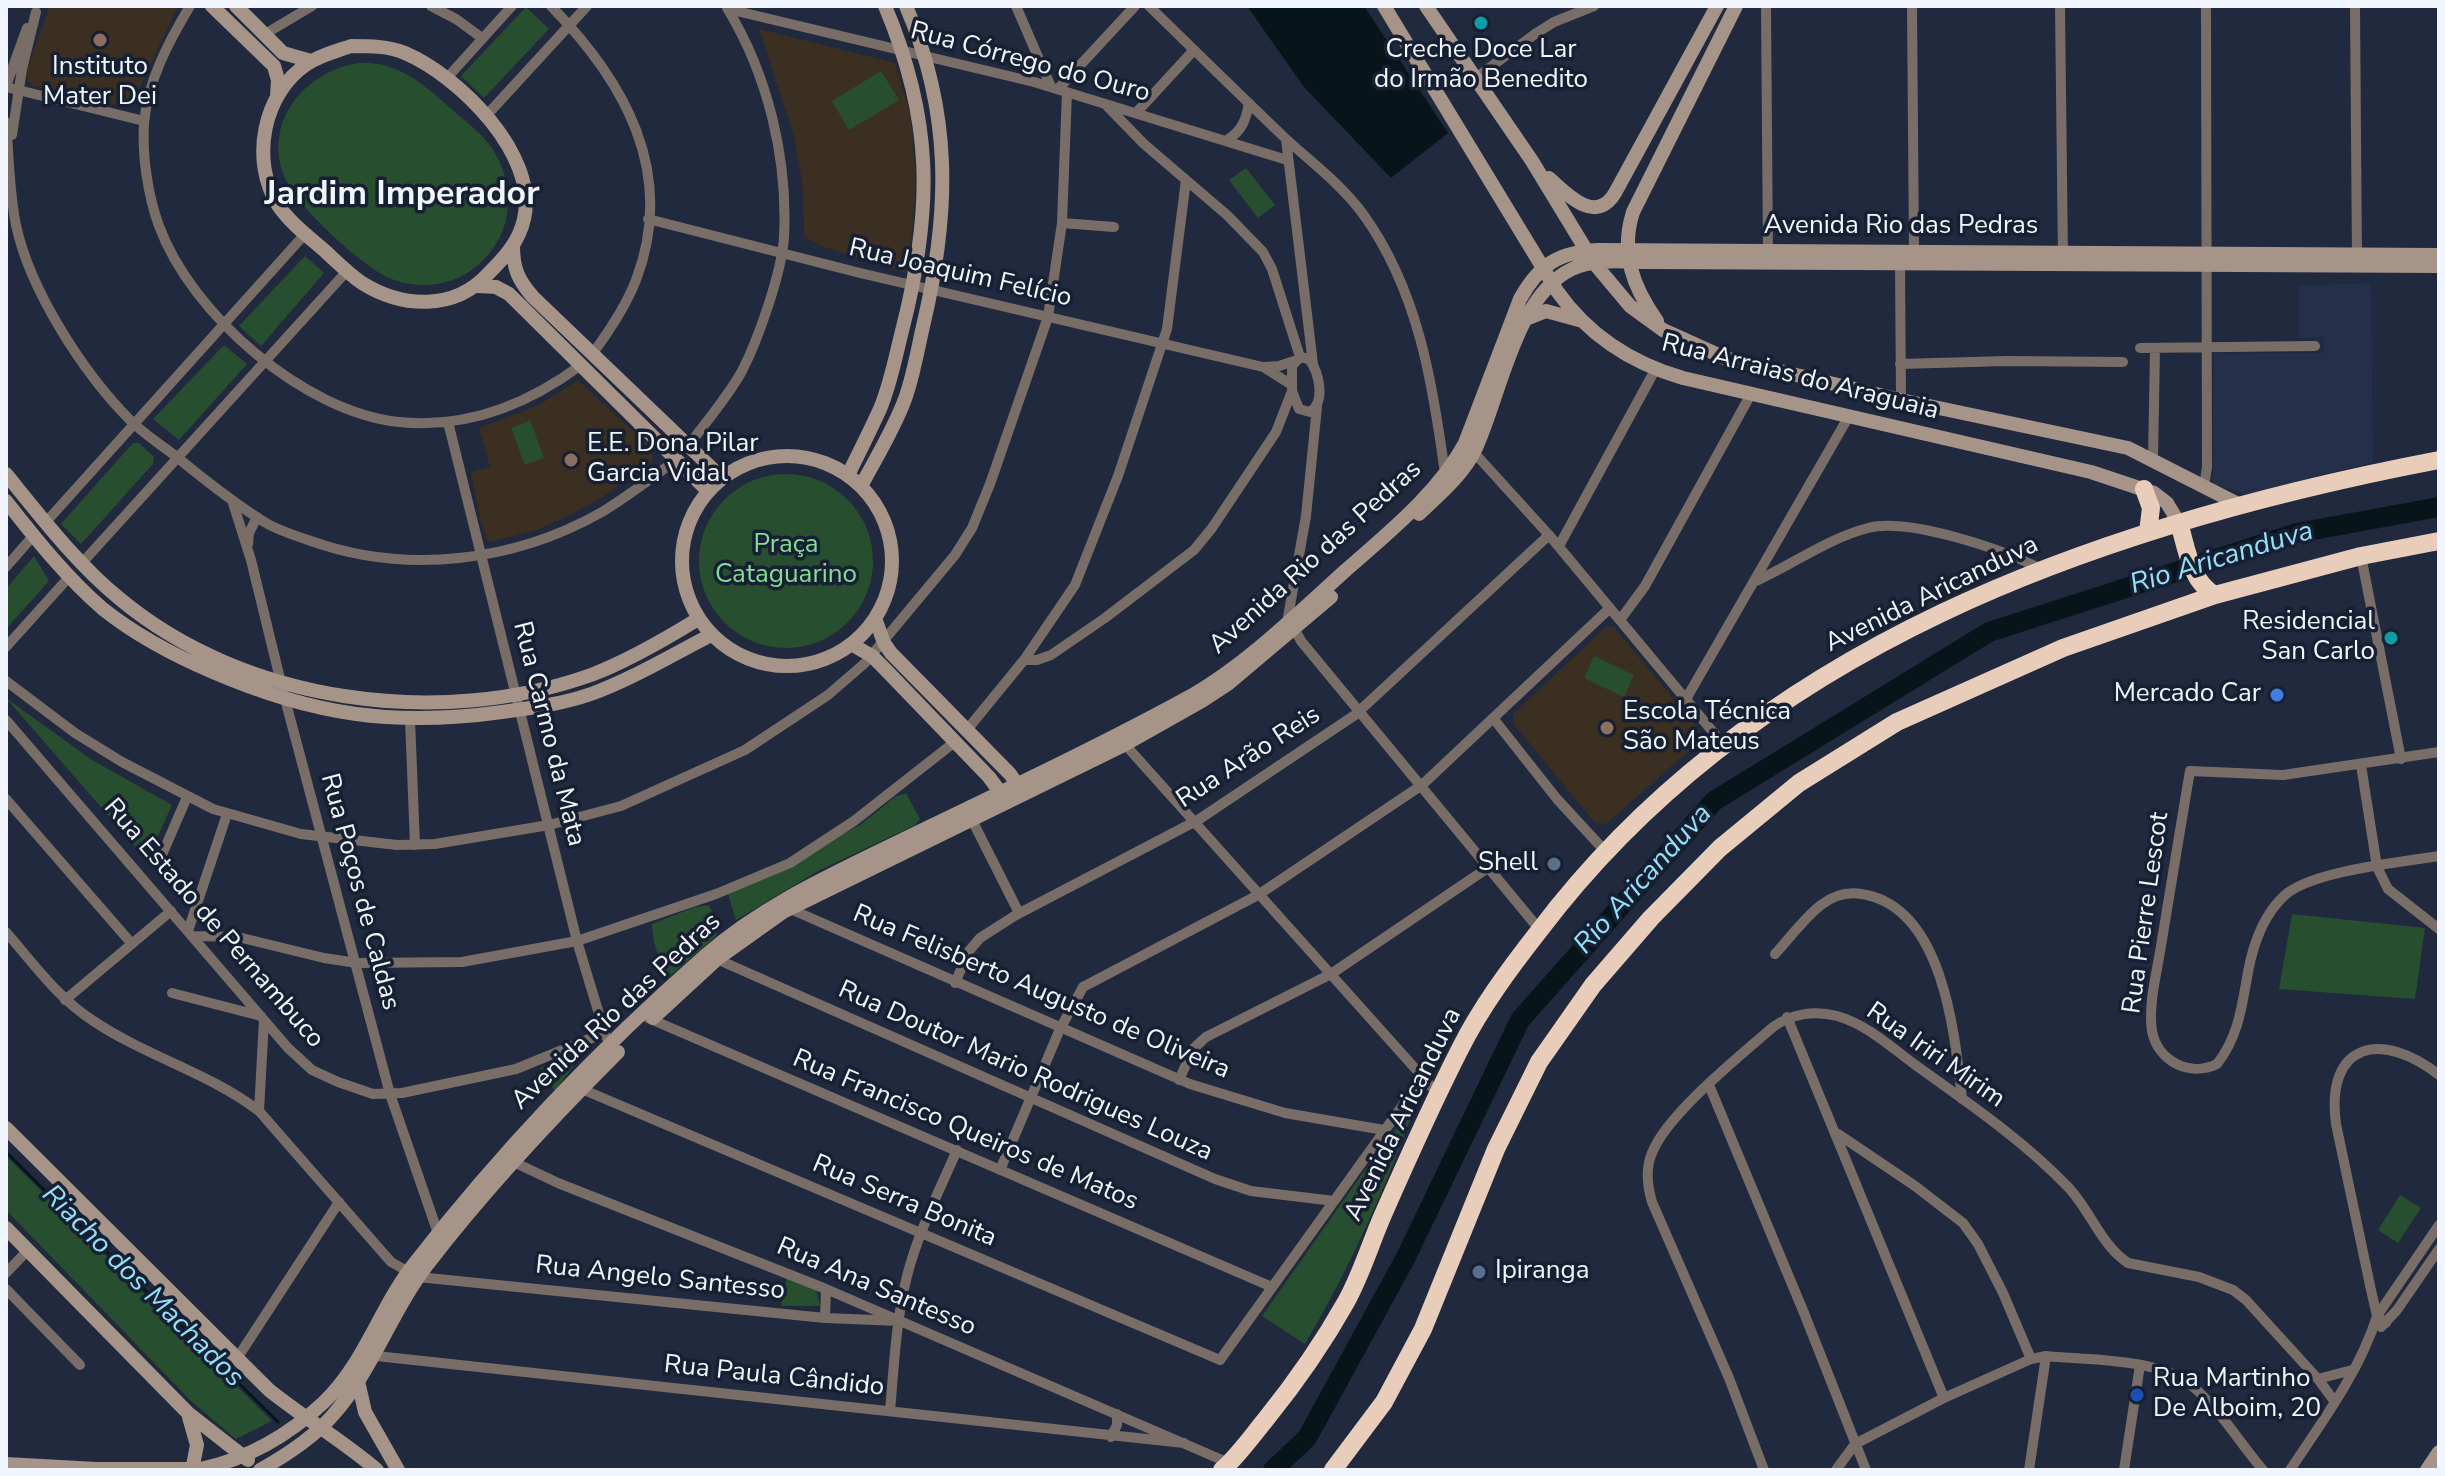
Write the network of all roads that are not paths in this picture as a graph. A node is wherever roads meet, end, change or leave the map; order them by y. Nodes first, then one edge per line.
1 (190, 6) edge
2 (212, 6) edge
3 (236, 6) edge
4 (312, 6) edge
5 (431, 6) edge
6 (512, 6) edge
7 (551, 6) edge
8 (587, 6) edge
9 (885, 6) edge
10 (906, 6) edge
11 (1031, 6) edge
12 (1135, 6) edge
13 (1149, 6) edge
14 (1384, 6) edge
15 (1426, 6) edge
16 (1594, 6) edge
17 (1717, 6) edge
18 (1736, 6) edge
19 (1766, 6) edge
20 (1912, 6) edge
21 (2060, 6) edge
22 (2206, 6) edge
23 (2355, 6) edge
24 (727, 7) edge
25 (38, 9) edge
26 (1019, 11) edge
27 (570, 25) junction
28 (265, 34) junction
29 (482, 38) junction
30 (1194, 50) junction
31 (903, 51) junction
32 (925, 57) junction
33 (311, 61) junction
34 (1477, 77) junction
35 (446, 79) junction
36 (6, 87) edge
37 (1059, 89) junction
38 (18, 90) junction
39 (277, 98) junction
40 (1249, 103) junction
41 (1106, 104) junction
42 (1136, 113) junction
43 (486, 116) junction
44 (144, 121) junction
45 (6, 122) edge
46 (1286, 139) junction
47 (1227, 140) junction
48 (1287, 160) junction
49 (9, 161) junction
50 (1532, 161) junction
51 (1186, 180) junction
52 (1615, 193) junction
53 (1633, 212) junction
54 (648, 219) junction
55 (1062, 223) junction
56 (1114, 227) dead end
57 (305, 234) junction
58 (513, 246) junction
59 (1914, 251) junction
60 (782, 254) junction
61 (2439, 255) edge
62 (1628, 256) junction
63 (1591, 257) junction
64 (1768, 257) junction
65 (2063, 259) junction
66 (2208, 260) junction
67 (2357, 261) junction
68 (1900, 264) junction
69 (2439, 266) edge
70 (1542, 268) junction
71 (347, 271) junction
72 (1552, 283) junction
73 (913, 285) junction
74 (477, 286) junction
75 (931, 289) junction
76 (1048, 317) junction
77 (1526, 319) junction
78 (1581, 321) junction
79 (226, 324) junction
80 (1663, 330) junction
81 (1162, 344) junction
82 (2315, 346) dead end
83 (2208, 347) junction
84 (2140, 348) dead end
85 (2155, 348) junction
86 (593, 353) junction
87 (1297, 359) junction
88 (265, 361) junction
89 (2123, 362) dead end
90 (1313, 364) junction
91 (1900, 364) junction
92 (581, 365) junction
93 (1263, 367) junction
94 (1655, 370) junction
95 (1292, 388) junction
96 (1751, 394) junction
97 (1901, 400) junction
98 (1317, 407) junction
99 (1304, 412) junction
100 (1849, 416) junction
101 (448, 422) junction
102 (135, 424) junction
103 (1276, 432) junction
104 (688, 446) junction
105 (1313, 447) junction
106 (1470, 447) junction
107 (178, 458) junction
108 (2153, 459) junction
109 (676, 460) junction
110 (2439, 460) edge
111 (6, 474) edge
112 (848, 475) junction
113 (722, 478) junction
114 (1448, 479) junction
115 (861, 486) junction
116 (2204, 487) junction
117 (2144, 489) junction
118 (708, 491) junction
119 (232, 500) junction
120 (6, 501) edge
121 (2240, 505) junction
122 (257, 517) junction
123 (46, 522) junction
124 (2179, 523) junction
125 (2148, 532) junction
126 (34, 535) junction
127 (1549, 535) junction
128 (2439, 541) edge
129 (247, 546) junction
130 (1559, 546) junction
131 (480, 554) junction
132 (2361, 556) junction
133 (82, 563) junction
134 (6, 567) edge
135 (2041, 569) junction
136 (70, 576) junction
137 (1754, 582) junction
138 (2215, 595) junction
139 (1610, 608) junction
140 (875, 618) junction
141 (698, 619) junction
142 (1620, 620) junction
143 (1292, 626) junction
144 (711, 635) junction
145 (884, 643) junction
146 (851, 644) junction
147 (6, 647) edge
148 (872, 656) junction
149 (1024, 660) junction
150 (6, 681) edge
151 (280, 682) junction
152 (515, 694) junction
153 (285, 699) junction
154 (1686, 699) junction
155 (519, 710) junction
156 (1360, 711) junction
157 (1493, 718) junction
158 (410, 719) junction
159 (6, 720) edge
160 (961, 736) junction
161 (1121, 740) junction
162 (1723, 744) junction
163 (2439, 752) edge
164 (2401, 759) junction
165 (2361, 765) junction
166 (1422, 785) junction
167 (1020, 789) junction
168 (187, 797) junction
169 (1004, 797) junction
170 (6, 799) edge
171 (227, 814) junction
172 (972, 820) junction
173 (1195, 822) junction
174 (549, 825) junction
175 (322, 837) junction
176 (415, 845) junction
177 (1605, 851) junction
178 (2439, 856) edge
179 (161, 857) dead end
180 (1489, 867) junction
181 (2377, 867) junction
182 (1260, 893) junction
183 (785, 906) junction
184 (171, 911) junction
185 (1019, 913) junction
186 (1539, 929) junction
187 (2439, 929) edge
188 (6, 932) edge
189 (190, 934) junction
190 (577, 941) junction
191 (132, 944) junction
192 (1775, 954) dead end
193 (712, 957) junction
194 (357, 963) junction
195 (1331, 974) junction
196 (955, 983) junction
197 (172, 993) dead end
198 (65, 1000) junction
199 (647, 1017) junction
200 (1787, 1017) junction
201 (262, 1018) junction
202 (1060, 1029) junction
203 (611, 1042) junction
204 (2439, 1075) edge
205 (1423, 1077) junction
206 (1179, 1080) junction
207 (1709, 1085) junction
208 (577, 1086) junction
209 (390, 1094) junction
210 (1438, 1094) junction
211 (1030, 1098) junction
212 (1962, 1099) junction
213 (259, 1111) junction
214 (6, 1128) edge
215 (1384, 1130) junction
216 (1836, 1133) junction
217 (957, 1150) junction
218 (510, 1156) junction
219 (1000, 1170) junction
220 (1334, 1201) junction
221 (339, 1202) junction
222 (2439, 1225) edge
223 (6, 1228) edge
224 (922, 1233) junction
225 (440, 1239) junction
226 (2439, 1249) edge
227 (28, 1250) junction
228 (6, 1273) edge
229 (412, 1275) junction
230 (1272, 1287) junction
231 (6, 1289) edge
232 (826, 1289) junction
233 (825, 1318) junction
234 (2382, 1320) junction
235 (899, 1321) junction
236 (366, 1354) junction
237 (2046, 1356) junction
238 (238, 1357) junction
239 (2031, 1359) junction
240 (80, 1365) dead end
241 (2140, 1365) junction
242 (2352, 1370) junction
243 (2318, 1379) junction
244 (358, 1381) junction
245 (1944, 1398) junction
246 (2335, 1402) junction
247 (890, 1411) junction
248 (188, 1413) junction
249 (1117, 1414) junction
250 (304, 1418) junction
251 (319, 1429) junction
252 (1111, 1437) junction
253 (1184, 1443) junction
254 (1855, 1444) junction
255 (2439, 1452) edge
256 (242, 1456) junction
257 (6, 1464) edge
258 (1226, 1467) edge
259 (192, 1470) edge
260 (263, 1470) edge
261 (377, 1470) edge
262 (398, 1470) edge
263 (1333, 1470) edge
264 (1764, 1470) edge
265 (1836, 1470) edge
266 (1866, 1470) edge
267 (2029, 1470) edge
268 (2124, 1470) edge
269 (2263, 1470) edge
270 (2290, 1470) edge
271 (2427, 1470) edge

1 - 44 street
2 - 39 main road
3 - 28 main road
4 - 28 street
5 - 29 street
6 - 29 street
7 - 27 street
8 - 27 street
9 - 31 main road
10 - 32 main road
11 - 26 street
12 - 37 street
13 - 30 street
14 - 70 main road, Rua Arraias do Araguaia
15 - 34 main road, Rua Arraias do Araguaia
16 - 34 street
17 - 52 main road
18 - 53 main road
19 - 64 street
20 - 59 street
21 - 65 street
22 - 66 street
23 - 67 street
24 - 31 street, Rua Córrego do Ouro
24 - 60 street
25 - 36 street
25 - 38 street
26 - 37 street
27 - 43 street
27 - 54 street
28 - 33 main road
29 - 35 street
30 - 40 street
30 - 42 street
31 - 32 street, Rua Córrego do Ouro
31 - 73 main road
32 - 37 street, Rua Córrego do Ouro
32 - 75 main road
33 - 35 main road
33 - 39 main road
34 - 50 main road, Rua Arraias do Araguaia
35 - 43 main road
36 - 38 street
37 - 41 street, Rua Córrego do Ouro
37 - 55 street
38 - 44 street
38 - 49 street
39 - 57 main road
40 - 46 street
40 - 47 street
41 - 42 street, Rua Córrego do Ouro
41 - 51 street
42 - 47 street, Rua Córrego do Ouro
43 - 58 main road
44 - 79 street
45 - 49 street
46 - 48 street
46 - 114 street
47 - 48 street, Rua Córrego do Ouro
48 - 90 street
49 - 102 street
50 - 52 main road
50 - 63 main road, Rua Arraias do Araguaia
51 - 81 street
51 - 87 street
52 - 53 main road
53 - 62 main road
54 - 60 street, Rua Joaquim Felício
54 - 86 street
55 - 56 street
55 - 76 street
57 - 71 main road
57 - 79 street
58 - 74 main road
58 - 86 main road
59 - 64 main road, Avenida Rio das Pedras
59 - 65 main road, Avenida Rio das Pedras
60 - 73 street, Rua Joaquim Felício
60 - 104 street
61 - 67 main road, Avenida Rio das Pedras
62 - 63 main road, Avenida Rio das Pedras
62 - 64 main road, Avenida Rio das Pedras
62 - 80 main road
63 - 70 main road, Avenida Rio das Pedras
63 - 72 main road, Avenida Rio das Pedras
63 - 80 main road, Rua Arraias do Araguaia
64 - 68 main road, Avenida Rio das Pedras
65 - 66 main road, Avenida Rio das Pedras
65 - 68 main road, Avenida Rio das Pedras
66 - 67 main road, Avenida Rio das Pedras
66 - 83 street
67 - 69 main road, Avenida Rio das Pedras
68 - 91 street
70 - 72 main road, Rua Arraias do Araguaia
70 - 106 main road, Avenida Rio das Pedras
71 - 74 main road
71 - 88 street
72 - 77 main road, Avenida Rio das Pedras
72 - 78 main road, Rua Arraias do Araguaia
73 - 75 street, Rua Joaquim Felício
73 - 112 main road
74 - 92 main road
75 - 76 street, Rua Joaquim Felício
75 - 115 main road
76 - 81 street, Rua Joaquim Felício
76 - 145 street
77 - 78 main road
77 - 106 main road, Avenida Rio das Pedras
78 - 94 main road, Rua Arraias do Araguaia
79 - 88 street
79 - 102 street
80 - 97 main road, Rua Arraias do Araguaia
81 - 93 street, Rua Joaquim Felício
81 - 149 street
82 - 83 street
83 - 85 street
83 - 116 street
84 - 85 street
85 - 108 street
86 - 104 main road
87 - 90 street
87 - 93 street, Rua Joaquim Felício
87 - 95 street
88 - 101 street
88 - 107 street
89 - 91 street
90 - 98 street
91 - 97 street
92 - 101 street
92 - 109 main road
93 - 95 street, Rua Joaquim Felício
94 - 96 main road, Rua Arraias do Araguaia
94 - 130 street
95 - 99 street
95 - 103 street
96 - 100 main road, Rua Arraias do Araguaia
96 - 142 street
97 - 108 main road, Rua Arraias do Araguaia
98 - 99 street
98 - 105 street
99 - 103 street
99 - 105 street
100 - 117 main road, Rua Arraias do Araguaia
100 - 137 street
101 - 131 street, Rua Carmo da Mata
102 - 107 street
102 - 123 street
103 - 149 street
104 - 113 main road
105 - 143 street
106 - 114 main road, Avenida Rio das Pedras
106 - 127 street
107 - 119 street
107 - 133 street
108 - 116 main road, Rua Arraias do Araguaia
109 - 118 main road
109 - 131 street
110 - 121 highway, Avenida Aricanduva
111 - 123 main road
112 - 113 main road
112 - 115 main road
113 - 118 main road
114 - 143 main road, Avenida Rio das Pedras
115 - 140 main road
116 - 121 main road, Rua Arraias do Araguaia
117 - 124 main road, Rua Arraias do Araguaia
117 - 125 highway
118 - 141 main road
119 - 122 street
119 - 129 street, Rua Poços de Caldas
120 - 126 main road
121 - 124 highway, Avenida Aricanduva
122 - 129 street
122 - 131 street
123 - 133 main road
124 - 125 highway, Avenida Aricanduva
124 - 138 highway
125 - 135 highway, Avenida Aricanduva
126 - 134 street
126 - 136 main road
127 - 130 street
127 - 156 street, Rua Arão Reis
128 - 132 highway
129 - 151 street, Rua Poços de Caldas
130 - 139 street
131 - 152 street, Rua Carmo da Mata
132 - 138 highway
132 - 164 street
133 - 151 main road
135 - 137 street
135 - 162 highway, Avenida Aricanduva
136 - 147 street
136 - 153 main road
137 - 154 street
138 - 263 highway
139 - 142 street
139 - 157 street
140 - 145 main road
140 - 146 main road
141 - 144 main road
141 - 152 main road
142 - 154 street
143 - 156 street
143 - 161 main road, Avenida Rio das Pedras
144 - 146 main road
144 - 155 main road
145 - 148 street
145 - 160 main road
146 - 148 main road
148 - 160 main road
148 - 174 street
149 - 160 street
150 - 168 street
151 - 152 main road
151 - 153 street, Rua Poços de Caldas
152 - 155 street, Rua Carmo da Mata
153 - 158 main road
153 - 175 street, Rua Poços de Caldas
154 - 162 street
155 - 158 main road
155 - 174 street, Rua Carmo da Mata
156 - 166 street
156 - 173 street, Rua Arão Reis
157 - 166 street
157 - 177 street
158 - 176 street
159 - 184 street, Rua Estado de Pernambuco
160 - 167 main road
160 - 169 main road
160 - 190 street
161 - 167 main road, Avenida Rio das Pedras
161 - 173 street
162 - 177 highway, Avenida Aricanduva
163 - 164 street
164 - 165 street
165 - 181 street
165 - 181 street, Rua Pierre Lescot
166 - 180 street
166 - 182 street
167 - 169 main road, Avenida Rio das Pedras
168 - 171 street
168 - 179 street
169 - 172 main road, Avenida Rio das Pedras
169 - 183 main road, Avenida Rio das Pedras
170 - 191 street
171 - 175 street
171 - 189 street
172 - 183 main road, Avenida Rio das Pedras
172 - 185 street
173 - 182 street
173 - 185 street, Rua Arão Reis
174 - 176 street
174 - 190 street, Rua Carmo da Mata
175 - 176 street
175 - 194 street, Rua Poços de Caldas
177 - 186 highway, Avenida Aricanduva
178 - 181 street, Rua Pierre Lescot
180 - 186 street
180 - 195 street
181 - 187 street
182 - 195 street
182 - 202 street
183 - 193 main road, Avenida Rio das Pedras
183 - 196 street, Rua Felisberto Augusto de Oliveira
184 - 189 street, Rua Estado de Pernambuco
184 - 191 street
185 - 196 street, Rua Arão Reis
186 - 210 highway, Avenida Aricanduva
188 - 198 street
189 - 194 street
189 - 201 street, Rua Estado de Pernambuco
190 - 194 street
190 - 203 street, Rua Carmo da Mata
191 - 198 street
192 - 212 street
193 - 199 main road, Avenida Rio das Pedras
193 - 211 street, Rua Doutor Mario Rodrigues Louza
194 - 209 street, Rua Poços de Caldas
195 - 205 street
195 - 206 street
196 - 202 street, Rua Felisberto Augusto de Oliveira
197 - 201 street
198 - 213 street
199 - 203 main road, Avenida Rio das Pedras
199 - 217 street, Rua Francisco Queiros de Matos
200 - 207 street
200 - 212 street, Rua Iriri Mirim
200 - 216 street
201 - 209 street, Rua Estado de Pernambuco
201 - 213 street
202 - 206 street, Rua Felisberto Augusto de Oliveira
202 - 211 street
203 - 208 main road, Avenida Rio das Pedras
203 - 209 street, Rua Estado de Pernambuco
204 - 234 street
205 - 210 street
205 - 215 street
206 - 215 street, Rua Felisberto Augusto de Oliveira
207 - 254 street
207 - 264 street
208 - 218 main road, Avenida Rio das Pedras
208 - 224 street, Rua Serra Bonita
209 - 225 street, Rua Poços de Caldas
210 - 258 highway, Avenida Aricanduva
211 - 219 street
211 - 220 street, Rua Doutor Mario Rodrigues Louza
212 - 243 street, Rua Iriri Mirim
213 - 221 street
214 - 238 main road
215 - 220 street
216 - 239 street
216 - 245 street
217 - 219 street, Rua Francisco Queiros de Matos
217 - 224 street
218 - 225 main road, Avenida Rio das Pedras
218 - 232 street, Rua Ana Santesso
219 - 230 street, Rua Francisco Queiros de Matos
220 - 230 street
221 - 229 street
221 - 238 street
222 - 234 street
223 - 227 main road
224 - 230 street, Rua Serra Bonita
224 - 235 street
225 - 229 main road, Avenida Rio das Pedras
226 - 234 street
227 - 228 street
227 - 248 main road
229 - 233 street, Rua Angelo Santesso
229 - 236 main road, Avenida Rio das Pedras
231 - 240 street
232 - 233 street
232 - 235 street, Rua Ana Santesso
233 - 235 street, Rua Angelo Santesso
234 - 242 street
235 - 247 street
235 - 249 street, Rua Ana Santesso
236 - 244 main road, Avenida Rio das Pedras
236 - 247 street, Rua Paula Cândido
236 - 250 main road, Avenida Rio das Pedras
237 - 239 street
237 - 241 street
237 - 267 street
238 - 250 main road
239 - 245 street
241 - 268 street
241 - 269 street
242 - 243 street
242 - 246 street
243 - 246 street, Rua Iriri Mirim
244 - 251 main road, Avenida Rio das Pedras
244 - 262 main road
245 - 254 street
246 - 270 street
247 - 252 street, Rua Paula Cândido
248 - 256 main road
248 - 259 main road
249 - 252 street
249 - 253 street, Rua Ana Santesso
250 - 251 main road
250 - 256 main road, Avenida Rio das Pedras
251 - 260 main road, Avenida Rio das Pedras
251 - 261 main road
252 - 253 street, Rua Paula Cândido
253 - 258 street, Rua Ana Santesso
254 - 265 street
254 - 266 street
255 - 271 main road
256 - 259 main road, Avenida Rio das Pedras
256 - 260 main road
257 - 259 main road, Avenida Rio das Pedras

